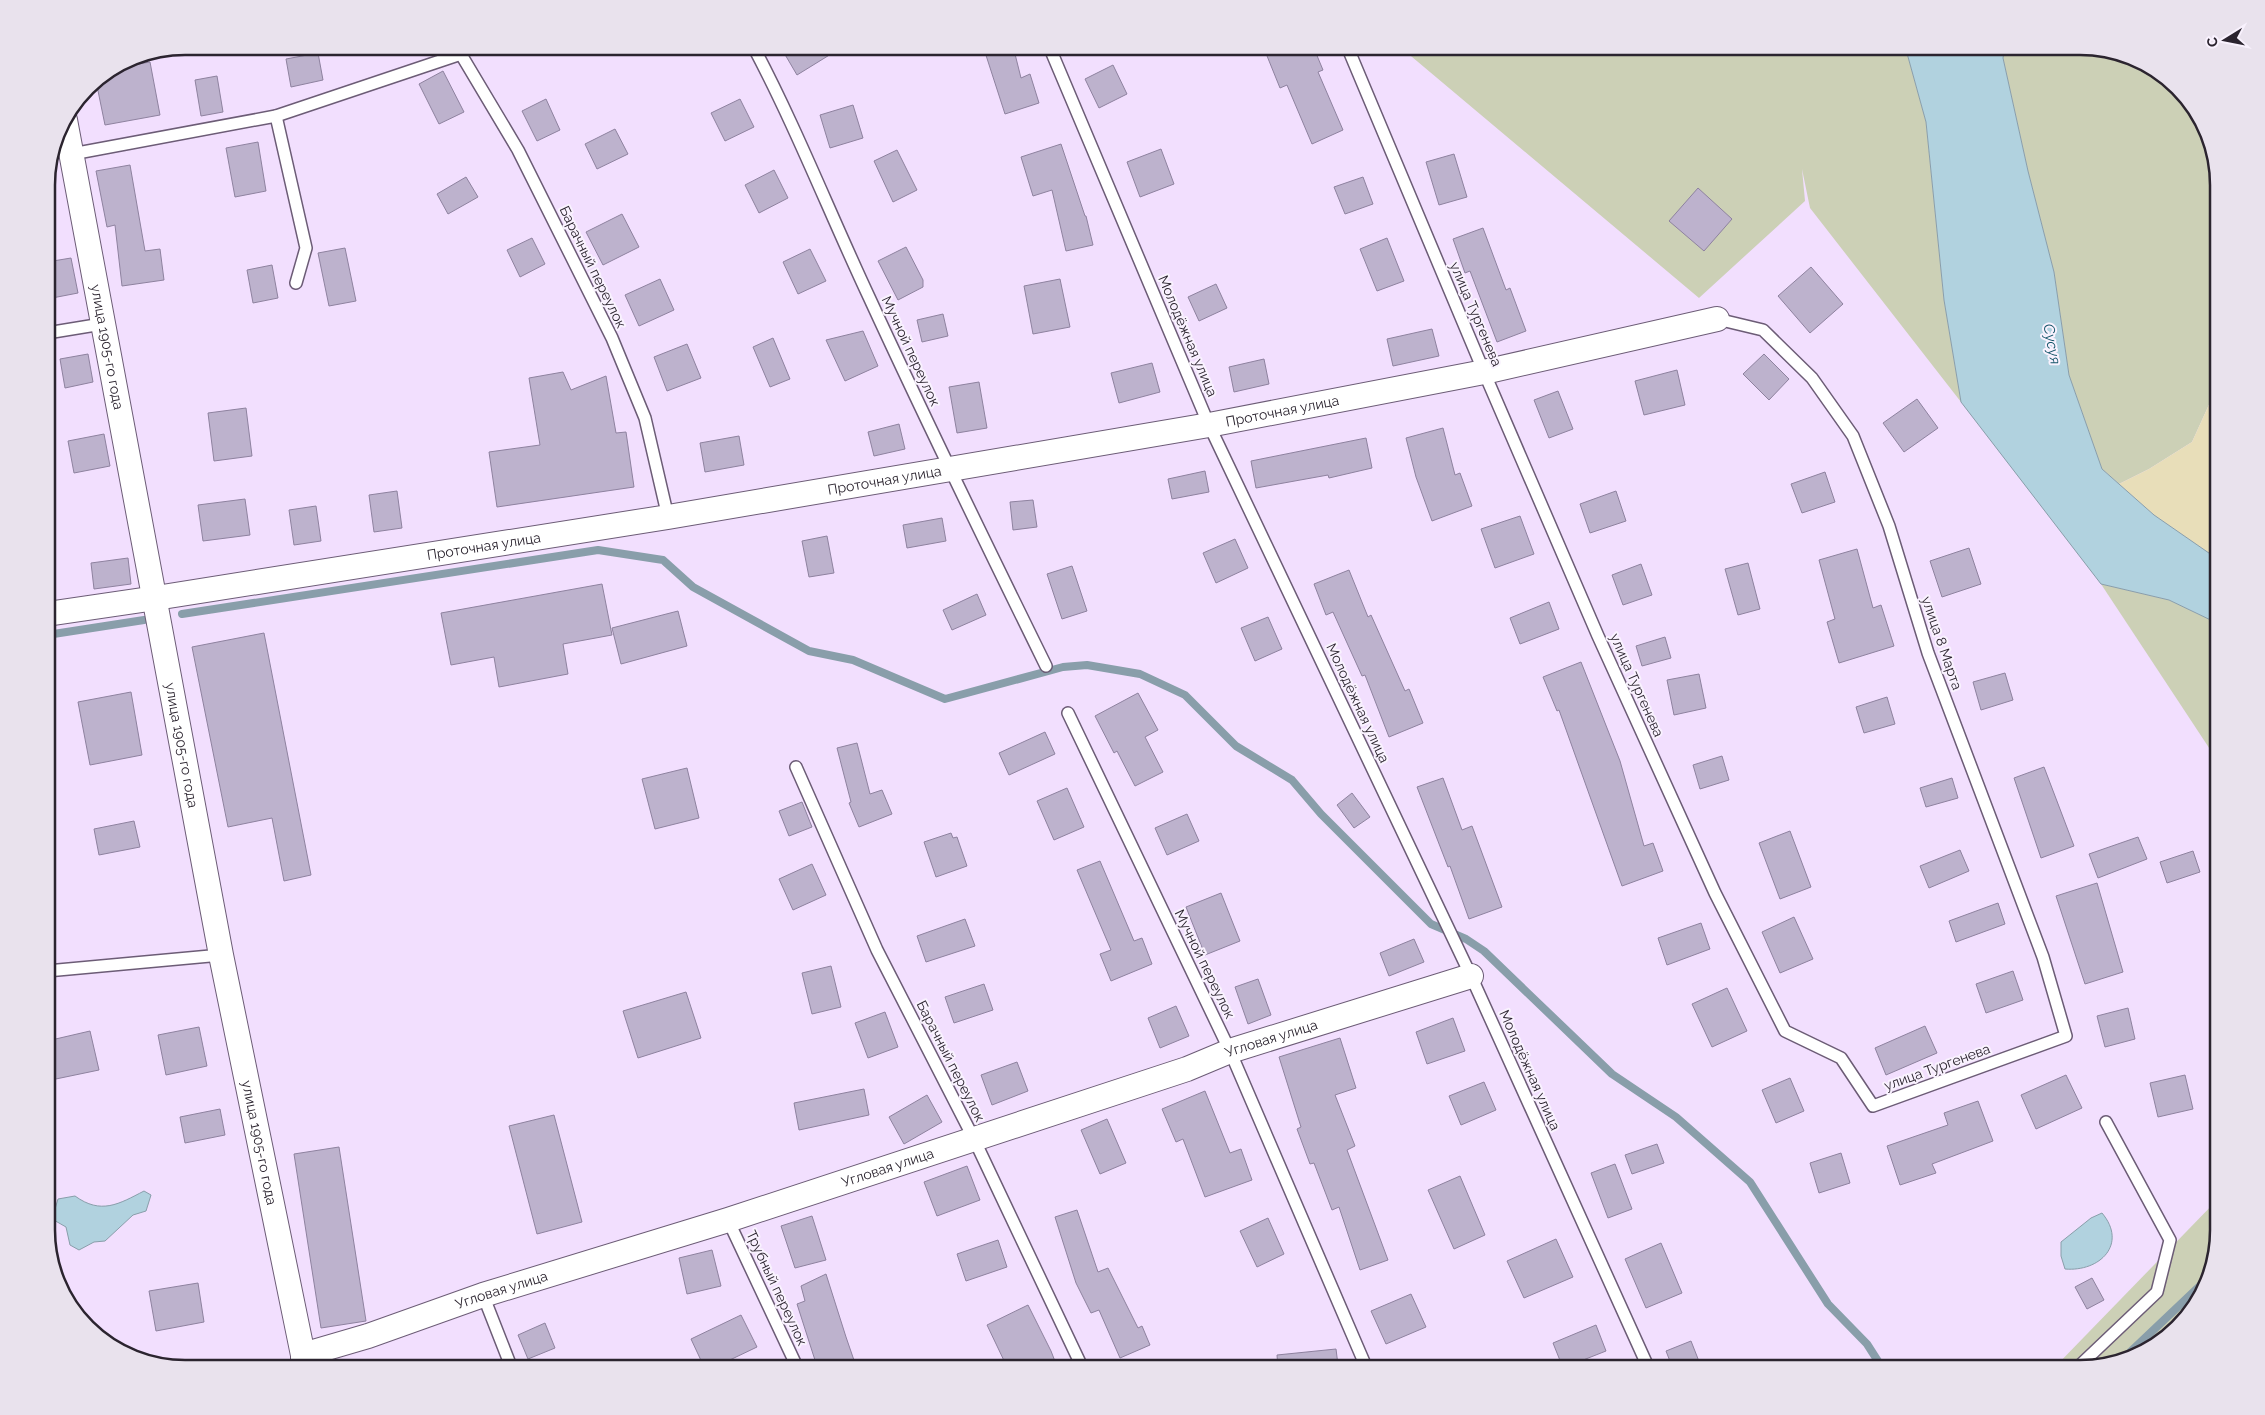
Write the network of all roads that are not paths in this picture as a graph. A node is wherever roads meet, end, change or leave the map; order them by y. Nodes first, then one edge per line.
1 (445, 55) edge
2 (462, 55) edge
3 (758, 55) edge
4 (1053, 55) edge
5 (1351, 55) edge
6 (276, 116) junction
7 (67, 130) edge
8 (72, 154) junction
9 (296, 283) dead end
10 (1716, 319) joint
11 (102, 324) junction
12 (55, 332) edge
13 (1484, 372) junction
14 (1209, 425) junction
15 (950, 470) junction
16 (668, 517) junction
17 (156, 598) junction
18 (55, 613) edge
19 (1046, 666) dead end
20 (1068, 713) dead end
21 (796, 767) dead end
22 (221, 955) junction
23 (55, 970) edge
24 (1471, 976) junction
25 (2066, 1036) joint
26 (1230, 1051) junction
27 (2106, 1122) dead end
28 (974, 1138) junction
29 (728, 1220) junction
30 (484, 1295) junction
31 (303, 1360) edge
32 (308, 1360) edge
33 (509, 1360) edge
34 (794, 1360) edge
35 (1079, 1360) edge
36 (1363, 1360) edge
37 (1645, 1360) edge
38 (2086, 1360) edge

1 - 6 lane
2 - 16 lane, Барачный переулок
3 - 15 lane, Мучной переулок
4 - 14 lane, Молодёжная улица
5 - 13 lane, улица Тургенева
6 - 8 lane
6 - 9 lane
7 - 8 street, улица 1905-го года
8 - 11 street, улица 1905-го года
10 - 13 street, Проточная улица
10 - 25 lane, улица 8 Марта
11 - 12 lane
11 - 17 street, улица 1905-го года
13 - 14 street, Проточная улица
13 - 25 lane, улица Тургенева
14 - 15 street, Проточная улица
14 - 24 lane, Молодёжная улица
15 - 16 street, Проточная улица
15 - 19 lane, Мучной переулок
16 - 17 street, Проточная улица
17 - 18 street, Проточная улица
17 - 22 street, улица 1905-го года
20 - 26 lane, Мучной переулок
21 - 28 lane, Барачный переулок
22 - 23 lane
22 - 31 street, улица 1905-го года
24 - 26 street, Угловая улица
24 - 37 lane, Молодёжная улица
26 - 28 street, Угловая улица
26 - 36 lane, Мучной переулок
27 - 38 lane
28 - 29 street, Угловая улица
28 - 35 lane, Барачный переулок
29 - 30 street, Угловая улица
29 - 34 lane, Трубный переулок
30 - 32 street, Угловая улица
30 - 33 lane

